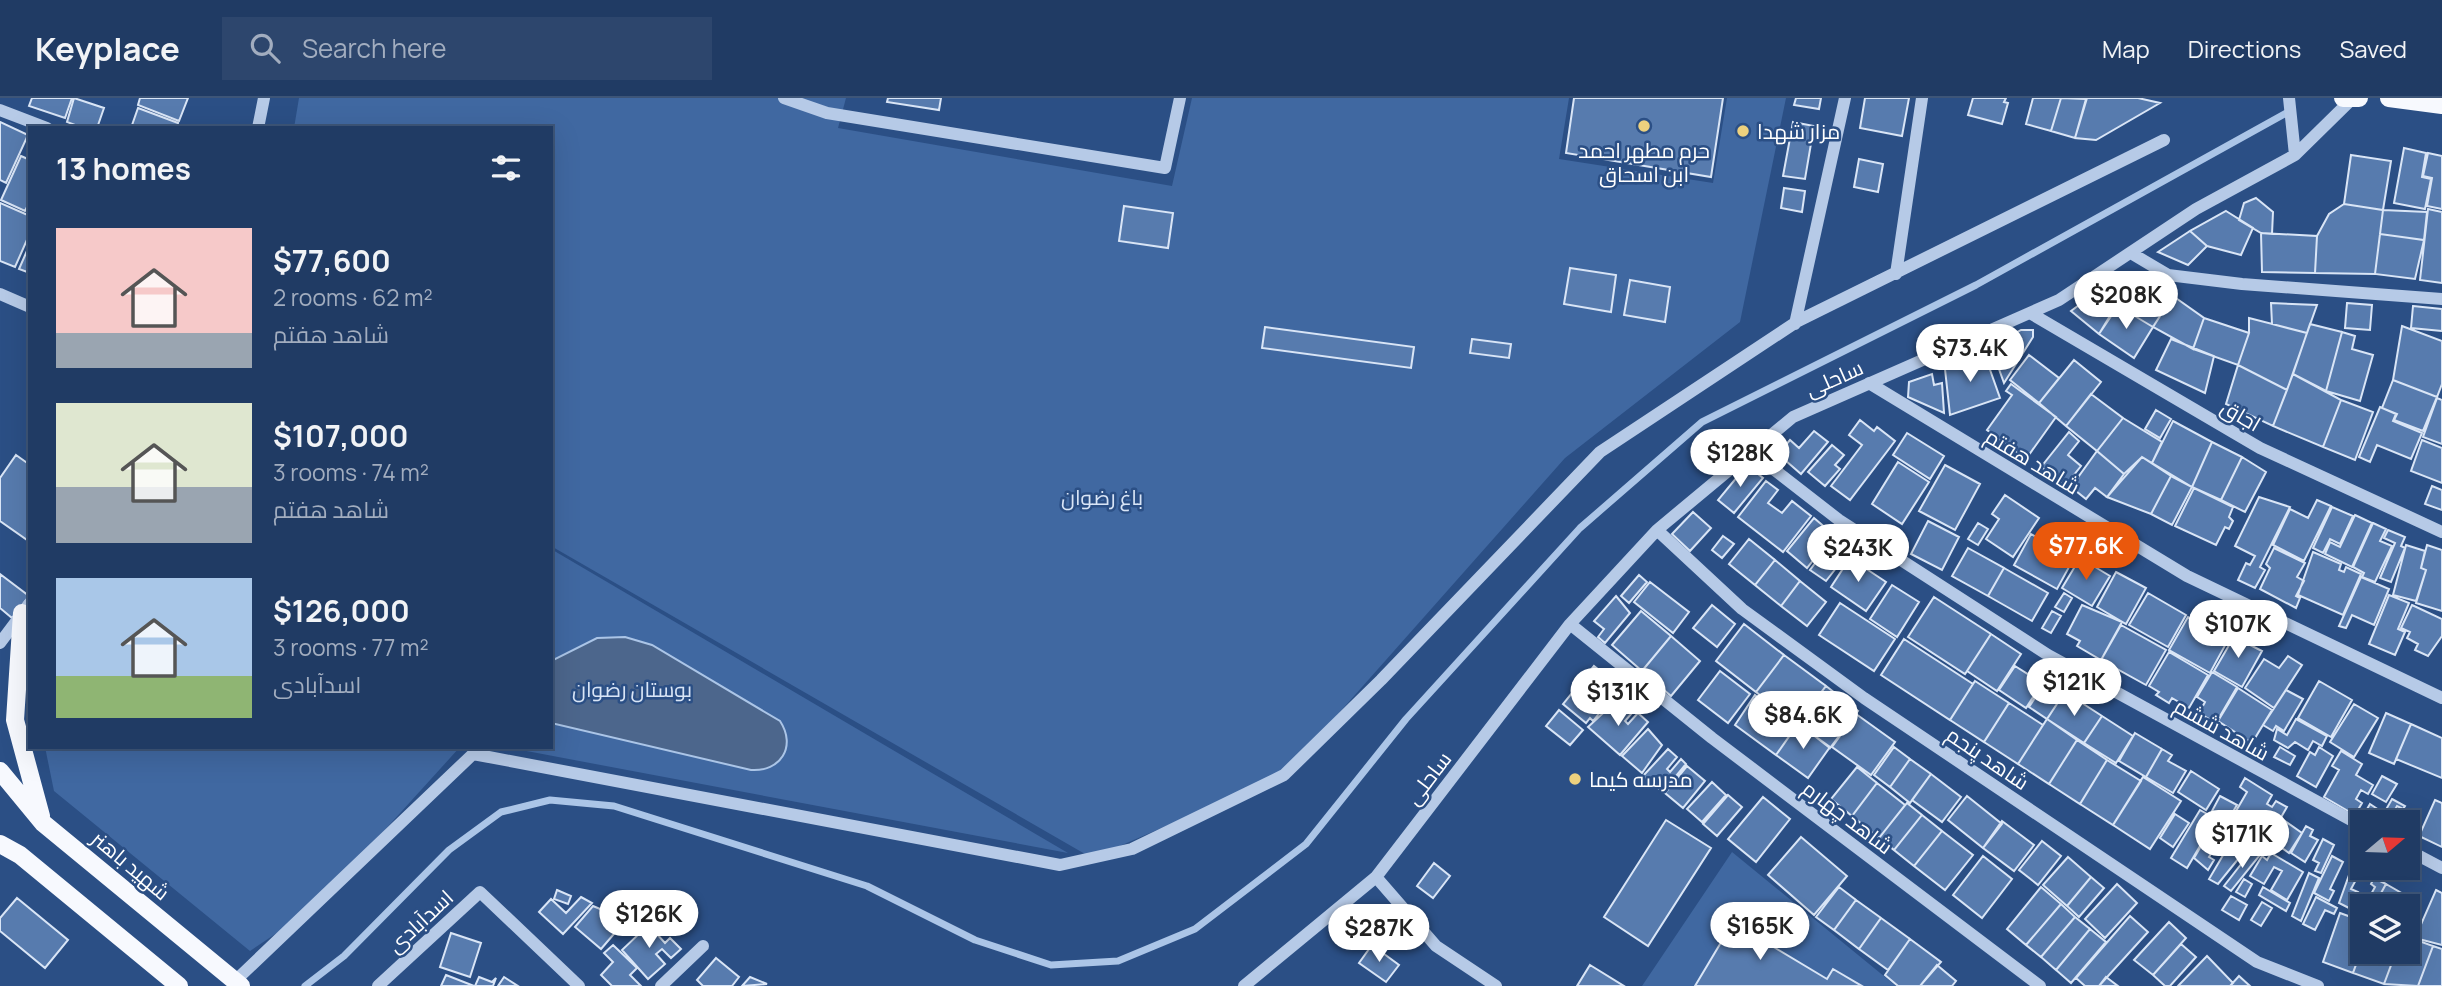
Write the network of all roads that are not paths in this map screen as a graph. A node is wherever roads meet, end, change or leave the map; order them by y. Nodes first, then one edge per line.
1 (264, 98) edge
2 (784, 98) edge
3 (1180, 98) edge
4 (1845, 98) edge
5 (1922, 98) edge
6 (2289, 98) edge
7 (2389, 98) edge
8 (2351, 99) edge
9 (2442, 105) edge
10 (0, 110) edge
11 (42, 126) edge
12 (258, 126) edge
13 (2164, 140) dead end
14 (2295, 155) junction
15 (2131, 253) junction
16 (1896, 274) junction
17 (0, 294) edge
18 (2442, 299) edge
19 (28, 306) edge
20 (2030, 313) junction
21 (1795, 324) junction
22 (1869, 383) junction
23 (1750, 451) junction
24 (1657, 530) junction
25 (2442, 532) edge
26 (26, 608) edge
27 (1570, 624) junction
28 (0, 643) edge
29 (2442, 698) edge
30 (0, 771) edge
31 (2350, 819) edge
32 (43, 823) junction
33 (0, 844) edge
34 (0, 855) edge
35 (20, 855) junction
36 (2420, 856) edge
37 (2442, 868) edge
38 (1376, 877) junction
39 (704, 946) dead end
40 (238, 984) edge
41 (179, 986) edge
42 (378, 986) edge
43 (579, 986) edge
44 (661, 986) edge
45 (1244, 986) edge
46 (1496, 986) edge
47 (2040, 986) edge
48 (2318, 986) edge

1 - 12 street
2 - 3 street
4 - 21 street
5 - 16 street
6 - 14 street
7 - 9 main road
8 - 14 street, ساحلی
10 - 11 street
13 - 16 street
14 - 15 street, ساحلی
15 - 18 street
15 - 20 street, ساحلی
16 - 21 street
17 - 19 street
20 - 22 street, ساحلی
20 - 25 street, اجاق
21 - 40 street
22 - 23 street, ساحلی
22 - 29 street, شاهد هفتم
23 - 24 street, ساحلی
23 - 31 street, شاهد ششم
24 - 27 street, ساحلی
24 - 48 street, شاهد پنجم
26 - 28 street
26 - 32 main road
27 - 38 street, ساحلی
27 - 47 street, شاهد چهارم
30 - 32 main road, شهید باهنر
32 - 40 main road, شهید باهنر
33 - 35 main road
34 - 35 main road
35 - 41 main road
36 - 37 street
38 - 45 street, ساحلی
38 - 46 street
39 - 44 street
42 - 43 street, اسدآبادی

